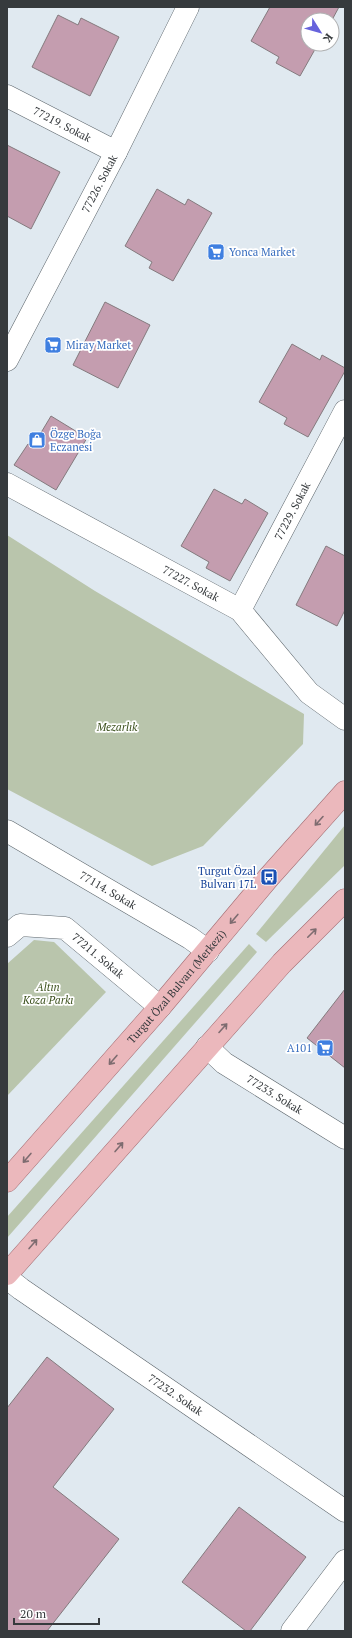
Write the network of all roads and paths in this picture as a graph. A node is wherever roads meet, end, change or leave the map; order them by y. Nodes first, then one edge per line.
1 (188, 7) edge
2 (7, 96) edge
3 (116, 152) junction
4 (7, 360) edge
5 (345, 411) edge
6 (7, 484) edge
7 (240, 610) junction
8 (345, 719) edge
9 (345, 792) edge
10 (7, 831) edge
11 (345, 900) edge
12 (7, 936) edge
13 (208, 951) junction
14 (160, 1007) junction
15 (207, 1047) junction
16 (345, 1138) edge
17 (7, 1181) edge
18 (7, 1274) edge
19 (7, 1278) edge
20 (345, 1511) edge
21 (345, 1561) edge
22 (292, 1631) edge

1 - 3 street, 77226. Sokak
2 - 3 street, 77219. Sokak
3 - 4 street, 77226. Sokak
5 - 7 street, 77229. Sokak
6 - 7 street, 77227. Sokak
7 - 8 street, 77227. Sokak
9 -> 13 main road, Turgut Özal Bulvarı (Merkezi)
10 - 13 street, 77114. Sokak
15 -> 11 main road
12 - 14 street, 77211. Sokak
13 - 14 main road, Turgut Özal Bulvarı (Merkezi)
14 -> 17 main road, Turgut Özal Bulvarı (Merkezi)
15 - 16 street, 77233. Sokak
18 -> 15 main road
19 - 20 street, 77232. Sokak
21 - 22 street

